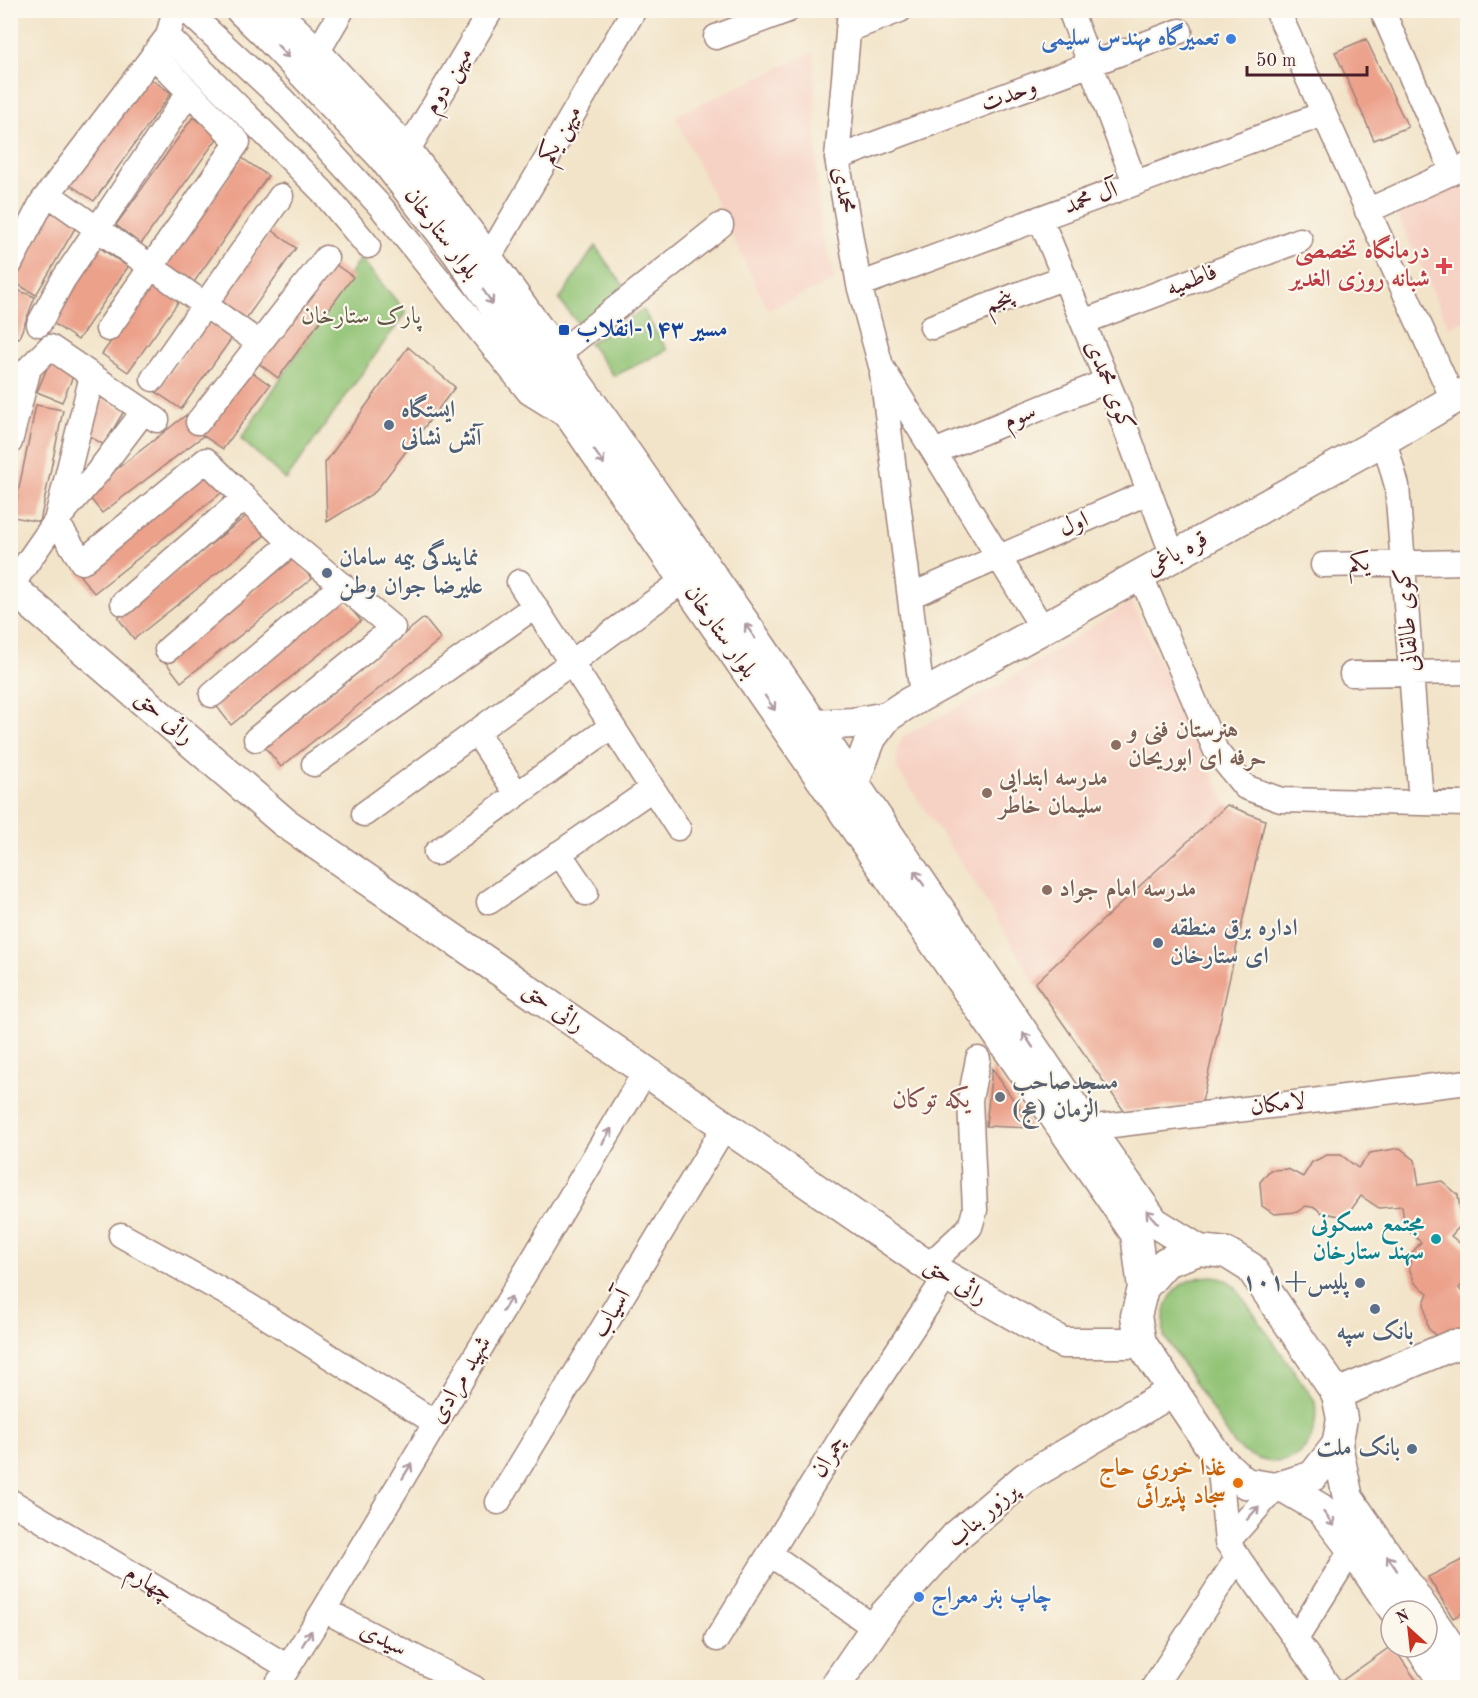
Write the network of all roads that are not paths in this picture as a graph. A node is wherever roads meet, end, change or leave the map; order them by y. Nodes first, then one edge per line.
1 (172, 10) edge
2 (186, 10) edge
3 (240, 10) edge
4 (273, 10) edge
5 (342, 10) edge
6 (491, 10) edge
7 (634, 10) edge
8 (788, 10) edge
9 (900, 10) edge
10 (1070, 10) edge
11 (1277, 10) edge
12 (1382, 10) edge
13 (849, 20) edge
14 (1180, 31) dead end
15 (168, 36) junction
16 (716, 37) dead end
17 (317, 53) junction
18 (153, 55) junction
19 (1091, 66) junction
20 (189, 92) junction
21 (1323, 114) junction
22 (408, 151) junction
23 (837, 158) junction
24 (1460, 168) edge
25 (1135, 183) junction
26 (48, 194) junction
27 (281, 196) dead end
28 (1367, 212) junction
29 (1040, 218) junction
30 (721, 225) dead end
31 (97, 228) junction
32 (1300, 240) dead end
33 (368, 246) dead end
34 (326, 258) dead end
35 (488, 259) junction
36 (10, 264) edge
37 (151, 266) junction
38 (1065, 277) junction
39 (859, 285) junction
40 (205, 305) junction
41 (1083, 322) junction
42 (39, 324) dead end
43 (932, 327) dead end
44 (108, 328) dead end
45 (259, 343) junction
46 (548, 362) junction
47 (881, 366) junction
48 (92, 376) junction
49 (153, 378) dead end
50 (1107, 381) junction
51 (1460, 395) edge
52 (572, 419) junction
53 (198, 422) dead end
54 (1384, 440) junction
55 (10, 442) edge
56 (934, 452) junction
57 (1149, 492) junction
58 (244, 498) junction
59 (56, 522) junction
60 (291, 543) junction
61 (1173, 556) junction
62 (998, 557) junction
63 (1467, 562) edge
64 (1403, 564) junction
65 (1323, 565) dead end
66 (1140, 574) junction
67 (684, 580) junction
68 (519, 582) dead end
69 (342, 585) junction
70 (11, 586) edge
71 (910, 596) junction
72 (123, 603) dead end
73 (535, 606) junction
74 (1043, 629) junction
75 (167, 650) dead end
76 (571, 662) junction
77 (1467, 672) edge
78 (1412, 673) junction
79 (1352, 674) dead end
80 (212, 695) dead end
81 (922, 695) junction
82 (887, 717) junction
83 (612, 726) junction
84 (476, 732) junction
85 (805, 732) junction
86 (256, 739) dead end
87 (314, 764) dead end
88 (652, 789) junction
89 (843, 789) junction
90 (517, 794) junction
91 (1421, 803) junction
92 (1467, 804) edge
93 (364, 814) dead end
94 (678, 828) dead end
95 (436, 853) dead end
96 (559, 853) junction
97 (586, 893) dead end
98 (489, 902) dead end
99 (978, 1059) dead end
100 (645, 1072) junction
101 (1467, 1082) edge
102 (725, 1126) junction
103 (1088, 1128) junction
104 (121, 1235) dead end
105 (1199, 1250) junction
106 (937, 1272) junction
107 (1143, 1288) junction
108 (1141, 1343) junction
109 (1467, 1345) edge
110 (1173, 1391) junction
111 (1337, 1394) junction
112 (436, 1423) junction
113 (1338, 1445) junction
114 (1219, 1459) junction
115 (1278, 1487) junction
116 (10, 1500) edge
117 (498, 1502) dead end
118 (1352, 1549) junction
119 (1233, 1550) junction
120 (770, 1554) junction
121 (1387, 1599) edge
122 (1417, 1599) edge
123 (324, 1610) junction
124 (875, 1628) junction
125 (1439, 1631) edge
126 (717, 1639) dead end
127 (1296, 1639) junction
128 (1428, 1659) edge
129 (288, 1667) junction
130 (1467, 1672) edge
131 (1323, 1684) edge
132 (841, 1685) edge
133 (275, 1688) edge
134 (474, 1688) edge
135 (1153, 1688) edge
136 (1448, 1688) edge

1 - 15 street
2 - 52 street
3 -> 46 main road, بلوار ستارخان
4 - 17 main road, بلوار ستارخان
5 - 17 street
6 - 22 street, میهن دوم
7 - 35 street, میهن یکم
8 - 16 street
9 - 13 street
10 - 19 street
11 - 21 street
12 - 24 street
13 - 23 street, محمدی
14 - 19 street, وحدت
15 - 18 street
15 - 33 street
17 - 22 main road, بلوار ستارخان
18 - 20 street
18 - 26 street
19 - 23 street, وحدت
19 - 25 street
20 - 31 street
20 - 37 street
21 - 25 street, آل محمد
21 - 28 street
22 - 35 main road, بلوار ستارخان
23 - 39 street, محمدی
24 - 28 street
25 - 29 street, آل محمد
26 - 31 street
26 - 36 street
27 - 40 street
28 - 51 street
29 - 38 street, کوی محمدی
29 - 39 street, آل محمد
30 - 46 street
31 - 37 street
31 - 42 street
32 - 41 street, فاطمیه
34 - 45 street
35 - 46 main road, بلوار ستارخان
37 - 40 street
37 - 44 street
38 - 41 street, کوی محمدی
38 - 43 street, پنجم
39 - 47 street, محمدی
40 - 45 street
40 - 49 street
41 - 50 street, کوی محمدی
45 - 53 street
46 - 52 main road, بلوار ستارخان
85 -> 46 main road, بلوار ستارخان
47 - 56 street, محمدی
47 - 71 street, محمدی
48 - 55 street
48 - 59 street
48 - 59 street
50 - 56 street, سوم
50 - 57 street, کوی محمدی
51 - 54 main road, قره باغی
52 -> 67 main road, بلوار ستارخان
54 - 61 main road, قره باغی
54 - 64 street, کوی طالقانی
56 - 62 street, محمدی
57 - 61 street, کوی محمدی
57 - 62 street, اول
58 - 59 street
58 - 60 street
58 - 72 street
59 - 70 street
60 - 69 street
60 - 75 street
61 - 66 main road, قره باغی
62 - 71 street, اول
62 - 74 street, محمدی
63 - 64 street, یکم
64 - 65 street, یکم
64 - 78 street, کوی طالقانی
66 - 74 main road, قره باغی
66 - 91 street
67 - 76 street
67 -> 85 main road, بلوار ستارخان
68 - 73 street
69 - 80 street
69 - 86 street
70 - 100 main road, راثی حق
71 - 81 street, محمدی
73 - 76 street
73 - 87 street
74 - 81 main road, قره باغی
76 - 83 street
76 - 84 street
77 - 78 street
78 - 79 street
78 - 91 street, کوی طالقانی
81 - 82 main road, قره باغی
82 - 85 main road, قره باغی
82 - 89 main road, قره باغی
83 - 88 street
83 - 90 street
84 - 90 street
84 - 93 street
85 - 89 main road, بلوار ستارخان
88 - 94 street
88 - 96 street
103 -> 89 main road, بلوار ستارخان
89 - 107 main road, بلوار ستارخان
90 - 95 street
91 - 92 street
96 - 97 street
96 - 98 street
99 - 106 street, چمران
100 - 102 main road, راثی حق
112 -> 100 street, شهید مرادی
101 - 103 street, لامکان
102 - 106 main road, راثی حق
102 - 117 street, آسیاب
105 -> 103 main road, بلوار ستارخان
104 - 112 street
105 - 107 main road
105 - 111 main road
106 - 108 main road, راثی حق
106 - 120 street, چمران
107 - 108 main road
108 - 110 main road
109 - 111 main road
110 - 114 main road
110 - 124 main road, پرزور بناب
111 - 113 main road
123 -> 112 street, شهید مرادی
113 - 115 main road
122 -> 113 main road
114 - 115 main road
114 - 119 street
115 -> 118 main road
119 -> 115 street
116 - 129 street, چهارم
118 - 121 main road
118 - 127 street
119 - 127 street
119 - 135 street
120 - 124 street
120 - 126 street, چمران
129 -> 123 street, شهید مرادی
123 - 134 street, سیدی
124 - 132 main road, پرزور بناب
125 - 130 main road
127 - 131 street
128 - 136 main road
129 - 133 street, شهید مرادی

